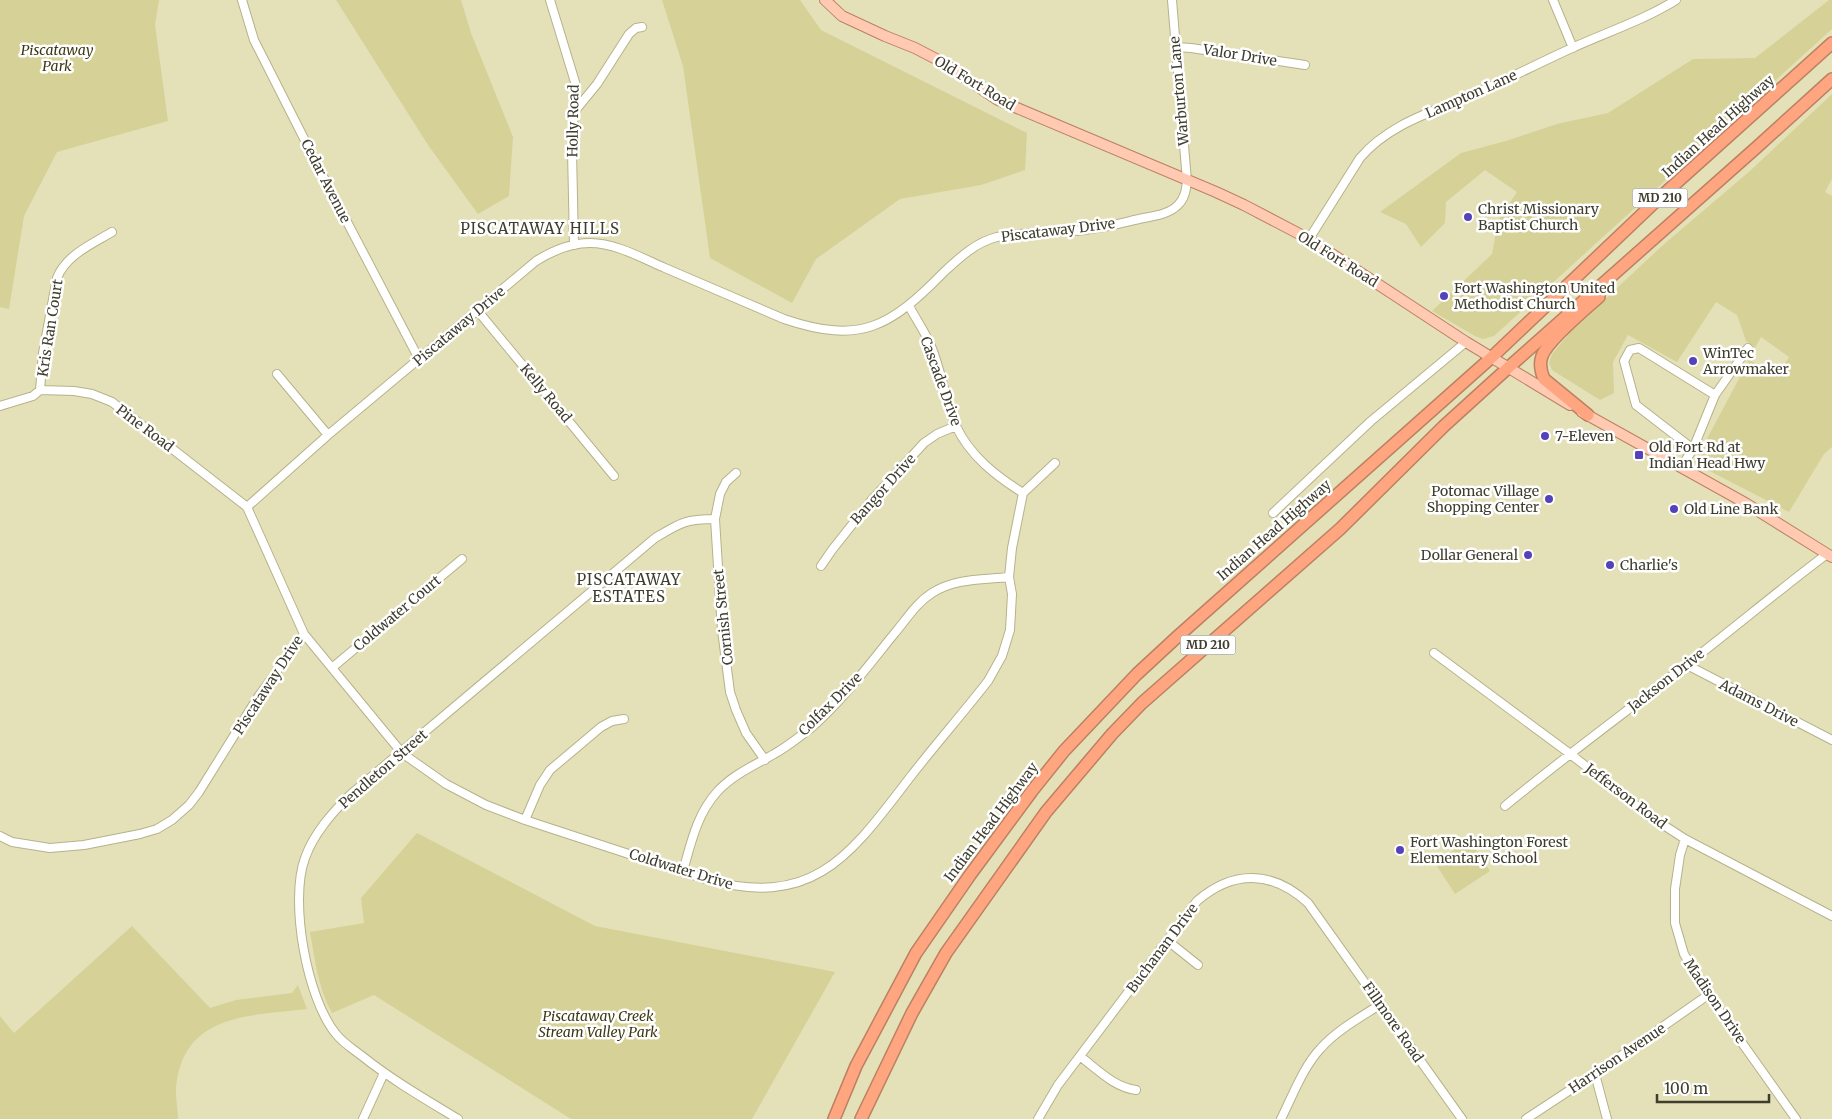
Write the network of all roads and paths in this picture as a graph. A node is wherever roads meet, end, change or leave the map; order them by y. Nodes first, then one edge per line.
1 (242, 0) edge
2 (550, 0) edge
3 (825, 0) edge
4 (1172, 0) edge
5 (1553, 0) edge
6 (1676, 0) edge
7 (642, 27) dead end
8 (1832, 43) edge
9 (1174, 47) junction
10 (1573, 48) junction
11 (1305, 65) dead end
12 (1832, 79) edge
13 (574, 112) junction
14 (1187, 181) junction
15 (112, 232) dead end
16 (1309, 240) junction
17 (574, 245) junction
18 (1646, 245) junction
19 (909, 306) junction
20 (477, 310) junction
21 (1466, 342) junction
22 (1748, 348) dead end
23 (1492, 357) junction
24 (419, 359) junction
25 (1508, 367) junction
26 (277, 374) dead end
27 (40, 390) junction
28 (1715, 395) junction
29 (0, 406) edge
30 (1588, 415) junction
31 (956, 426) junction
32 (328, 435) junction
33 (1692, 449) junction
34 (1055, 463) dead end
35 (1681, 467) junction
36 (736, 473) dead end
37 (614, 476) dead end
38 (1023, 493) junction
39 (247, 507) junction
40 (1273, 513) dead end
41 (715, 519) junction
42 (1830, 554) edge
43 (462, 559) dead end
44 (821, 566) dead end
45 (1009, 577) junction
46 (304, 634) junction
47 (1434, 653) dead end
48 (1687, 665) junction
49 (332, 667) junction
50 (624, 720) dead end
51 (1832, 740) edge
52 (402, 753) junction
53 (1569, 753) junction
54 (765, 760) junction
55 (1505, 806) dead end
56 (525, 820) junction
57 (0, 836) edge
58 (1685, 839) junction
59 (682, 871) junction
60 (1832, 916) edge
61 (1325, 926) joint
62 (1168, 941) junction
63 (1198, 966) dead end
64 (1708, 995) junction
65 (1381, 1004) junction
66 (1081, 1057) junction
67 (384, 1074) junction
68 (1595, 1074) junction
69 (1136, 1090) dead end
70 (363, 1119) edge
71 (458, 1119) edge
72 (834, 1119) edge
73 (861, 1119) edge
74 (1038, 1119) edge
75 (1281, 1119) edge
76 (1462, 1119) edge
77 (1526, 1119) edge
78 (1607, 1119) edge
79 (1796, 1119) edge

1 - 24 street, Cedar Avenue
2 - 13 street, Holly Road
3 - 14 main road, Old Fort Road
4 - 9 street, Warburton Lane
5 - 10 street
6 - 10 street, Lampton Lane
7 - 13 street
8 - 23 highway, Indian Head Highway / MD 210
9 - 11 street, Valor Drive
9 - 14 street, Warburton Lane
10 - 16 street, Lampton Lane
12 - 18 highway, MD 210
13 - 17 street, Holly Road
14 - 16 main road, Old Fort Road
14 - 19 street, Piscataway Drive
15 - 27 street, Kris Ran Court
16 - 21 main road, Old Fort Road
17 - 19 street, Piscataway Drive
17 - 20 street, Piscataway Drive
18 - 25 highway, MD 210
18 - 30 highway
19 - 31 street, Cascade Drive
20 - 24 street, Piscataway Drive
20 - 37 street, Kelly Road
21 - 23 main road, Old Fort Road
21 - 40 street
22 - 28 street
23 - 25 main road, Old Fort Road
23 - 72 highway, Indian Head Highway / MD 210
24 - 32 street, Piscataway Drive
25 - 30 main road, Old Fort Road
25 - 73 highway, MD 210
26 - 32 street
27 - 29 street, Pine Road
27 - 39 street, Pine Road
28 - 33 street
28 - 33 street
30 - 35 main road, Old Fort Road
31 - 38 street, Cascade Drive
31 - 44 street, Bangor Drive
32 - 39 street, Piscataway Drive
33 - 35 street
34 - 38 street
35 - 42 main road, Old Fort Road
36 - 41 street, Cornish Street
38 - 45 street, Coldwater Drive
39 - 46 street, Piscataway Drive
41 - 52 street, Pendleton Street
41 - 54 street, Cornish Street
42 - 48 street, Jackson Drive
43 - 49 street, Coldwater Court
45 - 54 street, Colfax Drive
45 - 59 street, Coldwater Drive
46 - 49 street, Coldwater Drive
46 - 57 street, Piscataway Drive
47 - 53 street, Jefferson Road
48 - 51 street, Adams Drive
48 - 53 street, Jackson Drive
49 - 52 street, Coldwater Drive
50 - 56 street
52 - 56 street, Coldwater Drive
52 - 67 street, Pendleton Street
53 - 55 street, Jackson Drive
53 - 58 street, Jefferson Road
54 - 59 street, Colfax Drive
56 - 59 street, Coldwater Drive
58 - 60 street, Jefferson Road
58 - 64 street, Madison Drive
61 - 62 street, Buchanan Drive
61 - 65 street, Fillmore Road
62 - 63 street
62 - 66 street, Buchanan Drive
64 - 68 street, Harrison Avenue
64 - 79 street, Madison Drive
65 - 75 street
65 - 76 street, Fillmore Road
66 - 69 street
66 - 74 street, Buchanan Drive
67 - 70 street
67 - 71 street, Pendleton Street
68 - 77 street, Harrison Avenue
68 - 78 street

